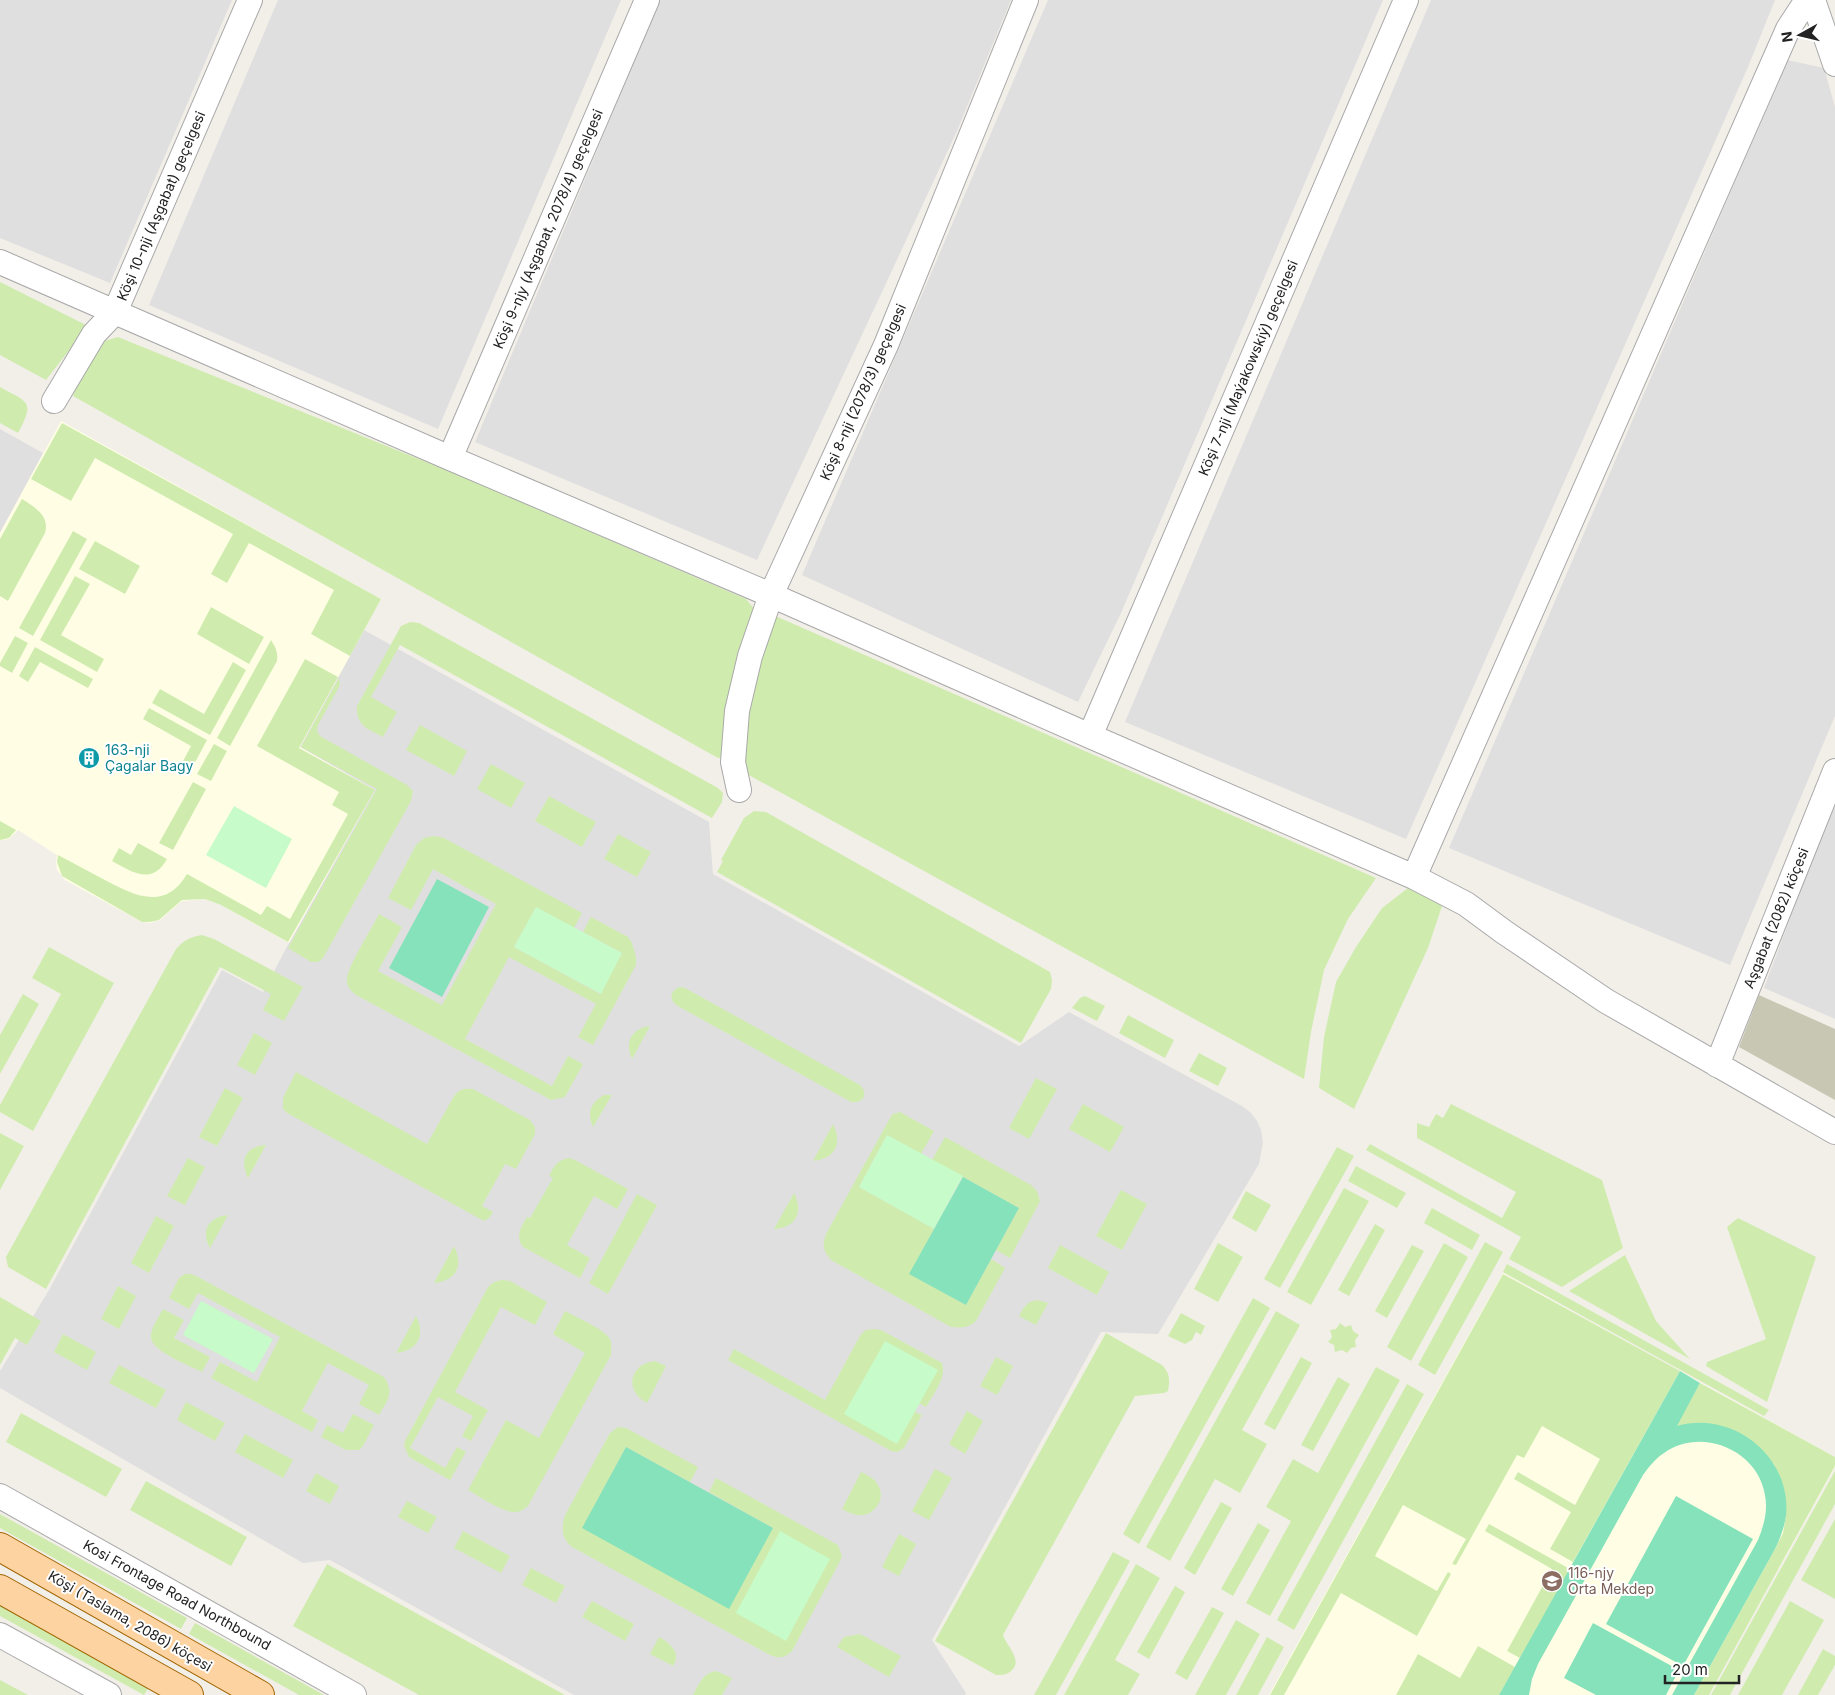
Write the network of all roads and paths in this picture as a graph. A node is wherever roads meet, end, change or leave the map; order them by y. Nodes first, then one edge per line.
1 (250, 0) edge
2 (647, 0) edge
3 (1026, 0) edge
4 (1406, 0) edge
5 (1807, 0) edge
6 (1813, 0) edge
7 (1835, 64) edge
8 (0, 262) edge
9 (115, 312) junction
10 (54, 401) dead end
11 (450, 458) junction
12 (771, 595) junction
13 (1090, 736) junction
14 (1835, 771) edge
15 (739, 790) dead end
16 (1414, 877) junction
17 (1717, 1065) junction
18 (1835, 1132) edge
19 (0, 1496) edge
20 (0, 1547) edge
21 (0, 1588) edge
22 (0, 1635) edge
23 (109, 1695) edge
24 (188, 1695) edge
25 (260, 1695) edge
26 (354, 1695) edge

1 - 9 street, Köşi 10-nji (Aşgabat) geçelgesi
2 - 11 street, Köşi 9-njy (Aşgabat, 2078/4) geçelgesi
3 - 12 street, Köşi 8-nji (2078/3) geçelgesi
4 - 13 street, Köşi 7-nji (Maýakowskiý) geçelgesi
5 - 16 street
6 - 7 street
8 - 9 street
9 - 10 street, Köşi 10-nji (Aşgabat) geçelgesi
9 - 11 street
11 - 12 street
12 - 13 street
12 - 15 street, Köşi 8-nji (2078/3) geçelgesi
13 - 16 street
14 - 17 street, Aşgabat (2082) köçesi
16 - 17 street
17 - 18 street
19 - 26 street, Kosi Frontage Road Northbound
20 - 25 main road, Köşi (Taslama, 2086) köçesi
21 - 24 main road
22 - 23 street

